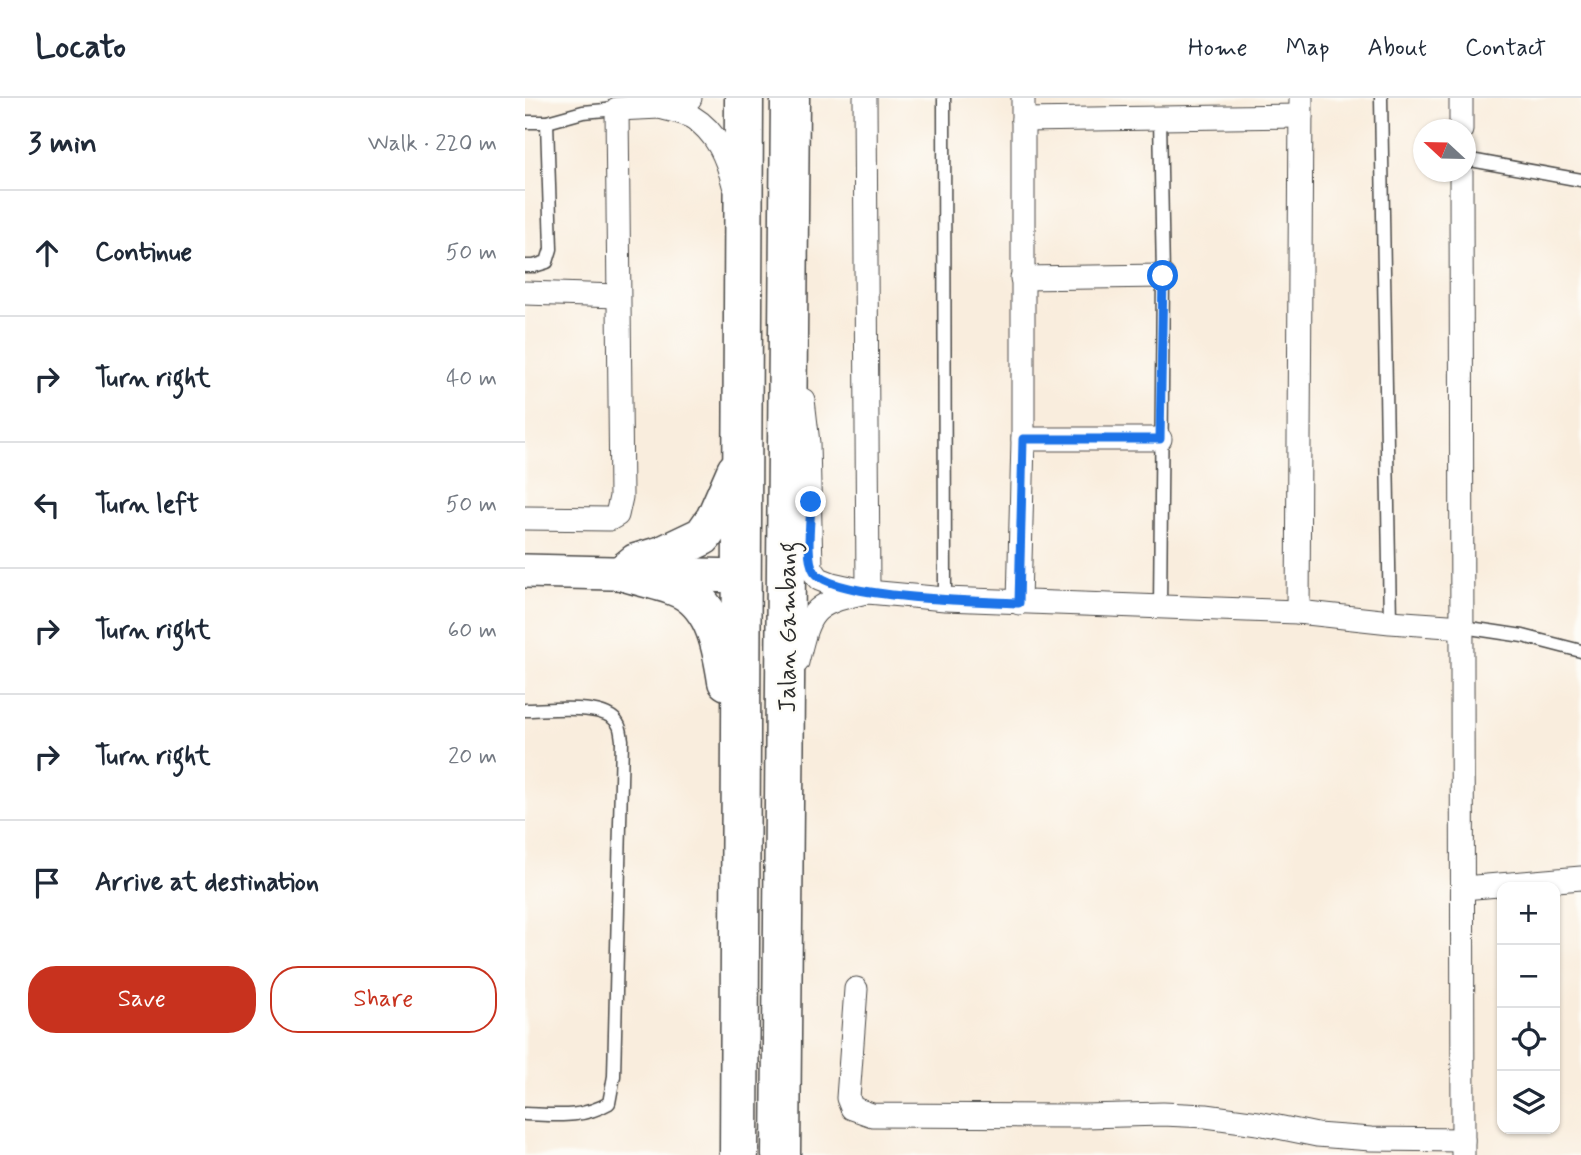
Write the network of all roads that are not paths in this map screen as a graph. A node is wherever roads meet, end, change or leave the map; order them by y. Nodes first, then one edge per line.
1 (690, 98) edge
2 (744, 98) edge
3 (790, 98) edge
4 (865, 98) edge
5 (944, 98) edge
6 (1381, 98) edge
7 (1461, 98) edge
8 (660, 107) junction
9 (1301, 107) edge
10 (617, 109) junction
11 (1023, 109) edge
12 (1160, 118) junction
13 (1461, 119) edge
14 (525, 122) edge
15 (547, 122) junction
16 (1476, 161) edge
17 (1581, 180) edge
18 (1461, 182) edge
19 (744, 223) junction
20 (525, 266) edge
21 (1163, 276) junction
22 (1022, 278) junction
23 (790, 286) junction
24 (525, 293) edge
25 (618, 296) junction
26 (1023, 439) junction
27 (1160, 439) junction
28 (743, 453) junction
29 (525, 518) edge
30 (525, 571) edge
31 (625, 572) junction
32 (742, 576) junction
33 (868, 592) junction
34 (945, 599) junction
35 (1019, 603) junction
36 (1160, 609) junction
37 (1298, 612) junction
38 (1390, 622) junction
39 (1463, 626) junction
40 (1581, 651) edge
41 (525, 710) edge
42 (786, 710) junction
43 (742, 787) junction
44 (1581, 878) edge
45 (1463, 888) junction
46 (856, 989) dead end
47 (525, 1114) edge
48 (1463, 1147) edge
49 (739, 1155) edge
50 (781, 1155) edge

1 - 8 street
2 - 19 highway, Jalan Gambang
3 - 23 highway, Jalan Gambang
4 - 33 street
5 - 34 lane
6 - 38 lane
7 - 13 street
8 - 10 street
8 - 19 street
9 - 12 street
9 - 37 street
10 - 15 lane
10 - 25 street
11 - 12 street
11 - 22 street
12 - 21 lane
14 - 15 lane
15 - 20 lane
16 - 17 lane
18 - 39 street
19 - 28 highway, Jalan Gambang
21 - 22 street
21 - 27 lane
22 - 26 street
23 - 32 highway
23 - 33 street
23 - 42 highway, Jalan Gambang
24 - 25 street
25 - 29 street
26 - 27 street
26 - 35 street
27 - 36 lane
28 - 31 highway
28 - 32 highway, Jalan Gambang
30 - 31 street
31 - 32 street
31 - 43 highway
32 - 43 highway, Jalan Gambang
33 - 34 street
33 - 42 street
34 - 35 street
35 - 36 street
36 - 37 street
37 - 38 street
38 - 39 street
39 - 40 lane
39 - 45 street
41 - 47 lane
42 - 50 highway, Jalan Gambang
43 - 49 highway, Jalan Gambang
44 - 45 street
45 - 48 street
46 - 48 street

